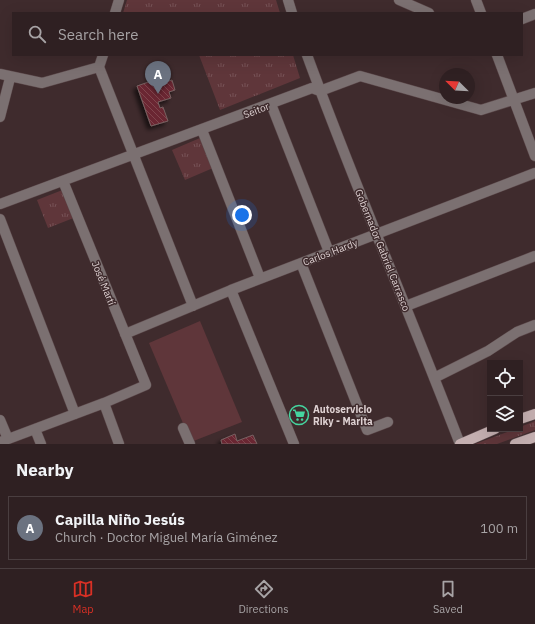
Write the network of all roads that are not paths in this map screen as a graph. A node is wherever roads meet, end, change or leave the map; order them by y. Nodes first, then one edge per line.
1 (119, 0) edge
2 (288, 0) edge
3 (399, 0) edge
4 (476, 0) edge
5 (115, 12) edge
6 (292, 12) edge
7 (427, 12) edge
8 (481, 12) edge
9 (535, 14) edge
10 (523, 19) edge
11 (103, 56) edge
12 (307, 56) edge
13 (497, 56) edge
14 (99, 67) junction
15 (0, 74) edge
16 (10, 78) junction
17 (320, 91) junction
18 (535, 93) edge
19 (516, 100) junction
20 (271, 104) junction
21 (0, 117) edge
22 (202, 130) junction
23 (134, 155) junction
24 (535, 156) edge
25 (535, 173) edge
26 (64, 181) junction
27 (0, 204) edge
28 (0, 219) edge
29 (376, 235) junction
30 (329, 252) junction
31 (535, 256) edge
32 (301, 263) junction
33 (260, 278) junction
34 (230, 290) junction
35 (193, 306) junction
36 (406, 306) junction
37 (535, 324) edge
38 (125, 334) junction
39 (434, 378) junction
40 (104, 403) junction
41 (75, 414) junction
42 (535, 414) edge
43 (523, 418) edge
44 (0, 420) edge
45 (388, 422) dead end
46 (183, 428) dead end
47 (35, 429) junction
48 (488, 432) edge
49 (535, 437) edge
50 (4, 441) edge
51 (41, 444) edge
52 (119, 444) edge
53 (190, 444) edge
54 (294, 444) edge
55 (460, 444) edge
56 (515, 444) edge

1 - 5 street
2 - 6 street
3 - 7 street
4 - 8 street
9 - 10 street
11 - 14 street
12 - 17 street, Gobernador Gabriel Carrasco
13 - 19 street
14 - 16 street
14 - 23 street
15 - 16 street
16 - 21 street
17 - 19 street, Seitor
17 - 20 street, Seitor
17 - 29 street, Gobernador Gabriel Carrasco
18 - 19 street, Seitor
19 - 24 street
20 - 22 street, Seitor
20 - 30 street
22 - 23 street, Seitor
22 - 33 street
23 - 26 street, Seitor
23 - 35 street
25 - 29 street, Carlos Hardy
26 - 27 street, Seitor
26 - 38 street, José Martí
28 - 41 street
29 - 30 street, Carlos Hardy
29 - 36 street, Gobernador Gabriel Carrasco
30 - 32 street, Carlos Hardy
31 - 36 street
32 - 33 street, Carlos Hardy
32 - 45 street
33 - 34 street, Carlos Hardy
34 - 35 street, Carlos Hardy
34 - 54 street
35 - 38 street, Carlos Hardy
36 - 39 street, Gobernador Gabriel Carrasco
37 - 39 street
38 - 40 street, José Martí
39 - 55 street, Gobernador Gabriel Carrasco
40 - 41 street
40 - 52 street
41 - 47 street
42 - 43 main road
44 - 50 street
46 - 53 street
47 - 50 street
47 - 51 street
48 - 55 main road
49 - 56 main road

